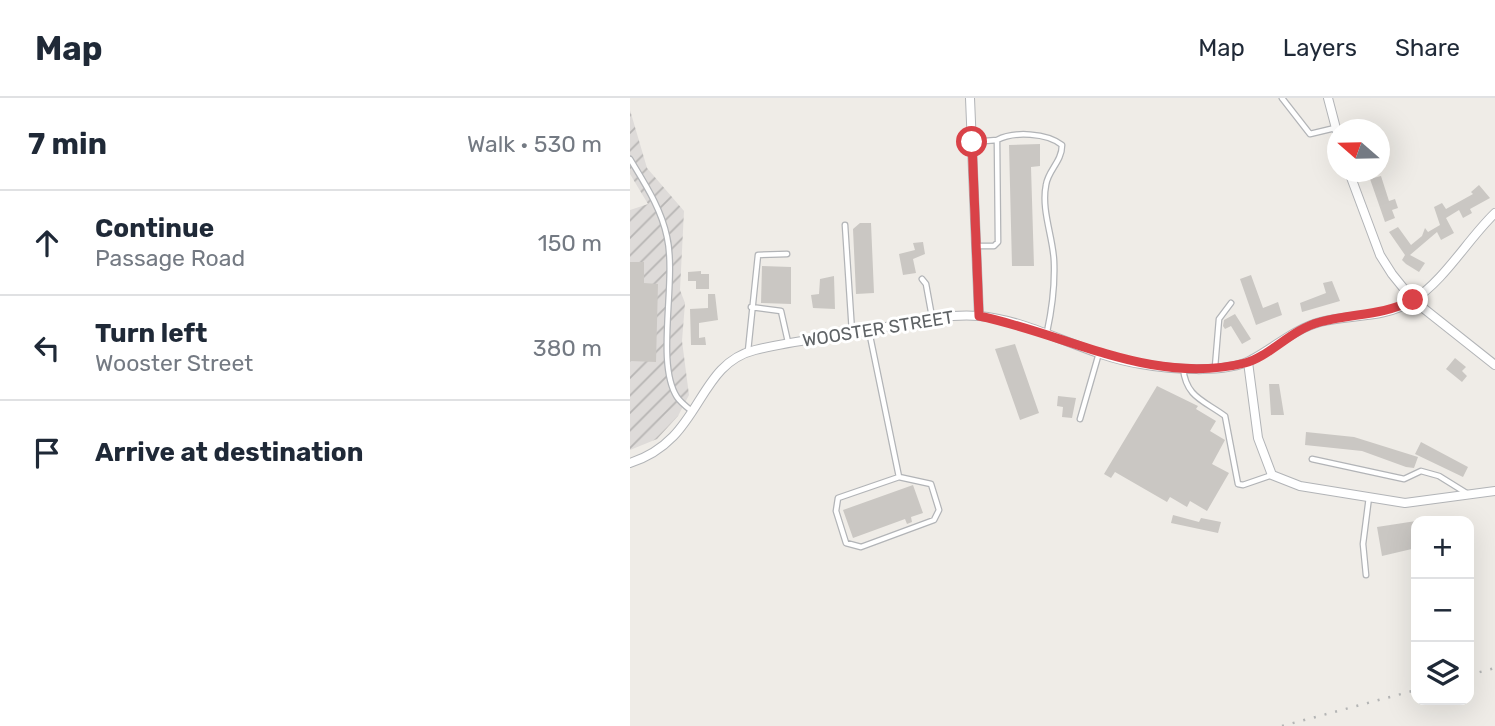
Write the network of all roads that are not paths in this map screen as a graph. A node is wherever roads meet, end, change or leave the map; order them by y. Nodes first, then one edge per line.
1 (970, 98) edge
2 (1282, 98) edge
3 (1328, 98) edge
4 (1333, 119) edge
5 (1327, 133) edge
6 (998, 140) junction
7 (972, 142) junction
8 (630, 159) edge
9 (1353, 182) edge
10 (1495, 213) edge
11 (845, 225) dead end
12 (976, 246) junction
13 (787, 254) dead end
14 (922, 279) dead end
15 (1413, 300) junction
16 (1231, 303) dead end
17 (751, 307) junction
18 (979, 316) junction
19 (932, 318) junction
20 (869, 331) junction
21 (852, 333) junction
22 (1046, 336) junction
23 (789, 343) junction
24 (747, 352) junction
25 (1099, 352) junction
26 (1248, 362) junction
27 (1495, 365) edge
28 (1183, 367) junction
29 (1215, 368) junction
30 (694, 412) junction
31 (1080, 419) dead end
32 (1312, 459) dead end
33 (630, 463) edge
34 (1272, 475) junction
35 (899, 477) junction
36 (1495, 491) edge
37 (1472, 496) junction
38 (1369, 497) junction
39 (1366, 575) dead end

1 - 7 street
2 - 5 lane
3 - 4 street
6 - 7 lane
6 - 12 lane
6 - 22 lane
7 - 12 street
8 - 30 lane
9 - 15 street
10 - 15 street, WOOSTER STREET
11 - 21 lane
12 - 18 street
13 - 17 lane
14 - 19 lane
15 - 26 street, WOOSTER STREET
15 - 27 street
16 - 29 lane
17 - 23 lane
17 - 24 lane
18 - 19 street, WOOSTER STREET
18 - 22 street, WOOSTER STREET
19 - 20 street, WOOSTER STREET
20 - 21 street, WOOSTER STREET
20 - 35 lane
21 - 23 street, WOOSTER STREET
22 - 25 street, WOOSTER STREET
23 - 24 street, WOOSTER STREET
24 - 30 street, WOOSTER STREET
25 - 28 street, WOOSTER STREET
25 - 31 lane
26 - 29 street, WOOSTER STREET
26 - 34 street
28 - 29 street, WOOSTER STREET
28 - 34 lane
30 - 33 street, WOOSTER STREET
32 - 37 lane
34 - 38 street
35 - 35 lane
36 - 37 street
37 - 38 street
38 - 39 lane

